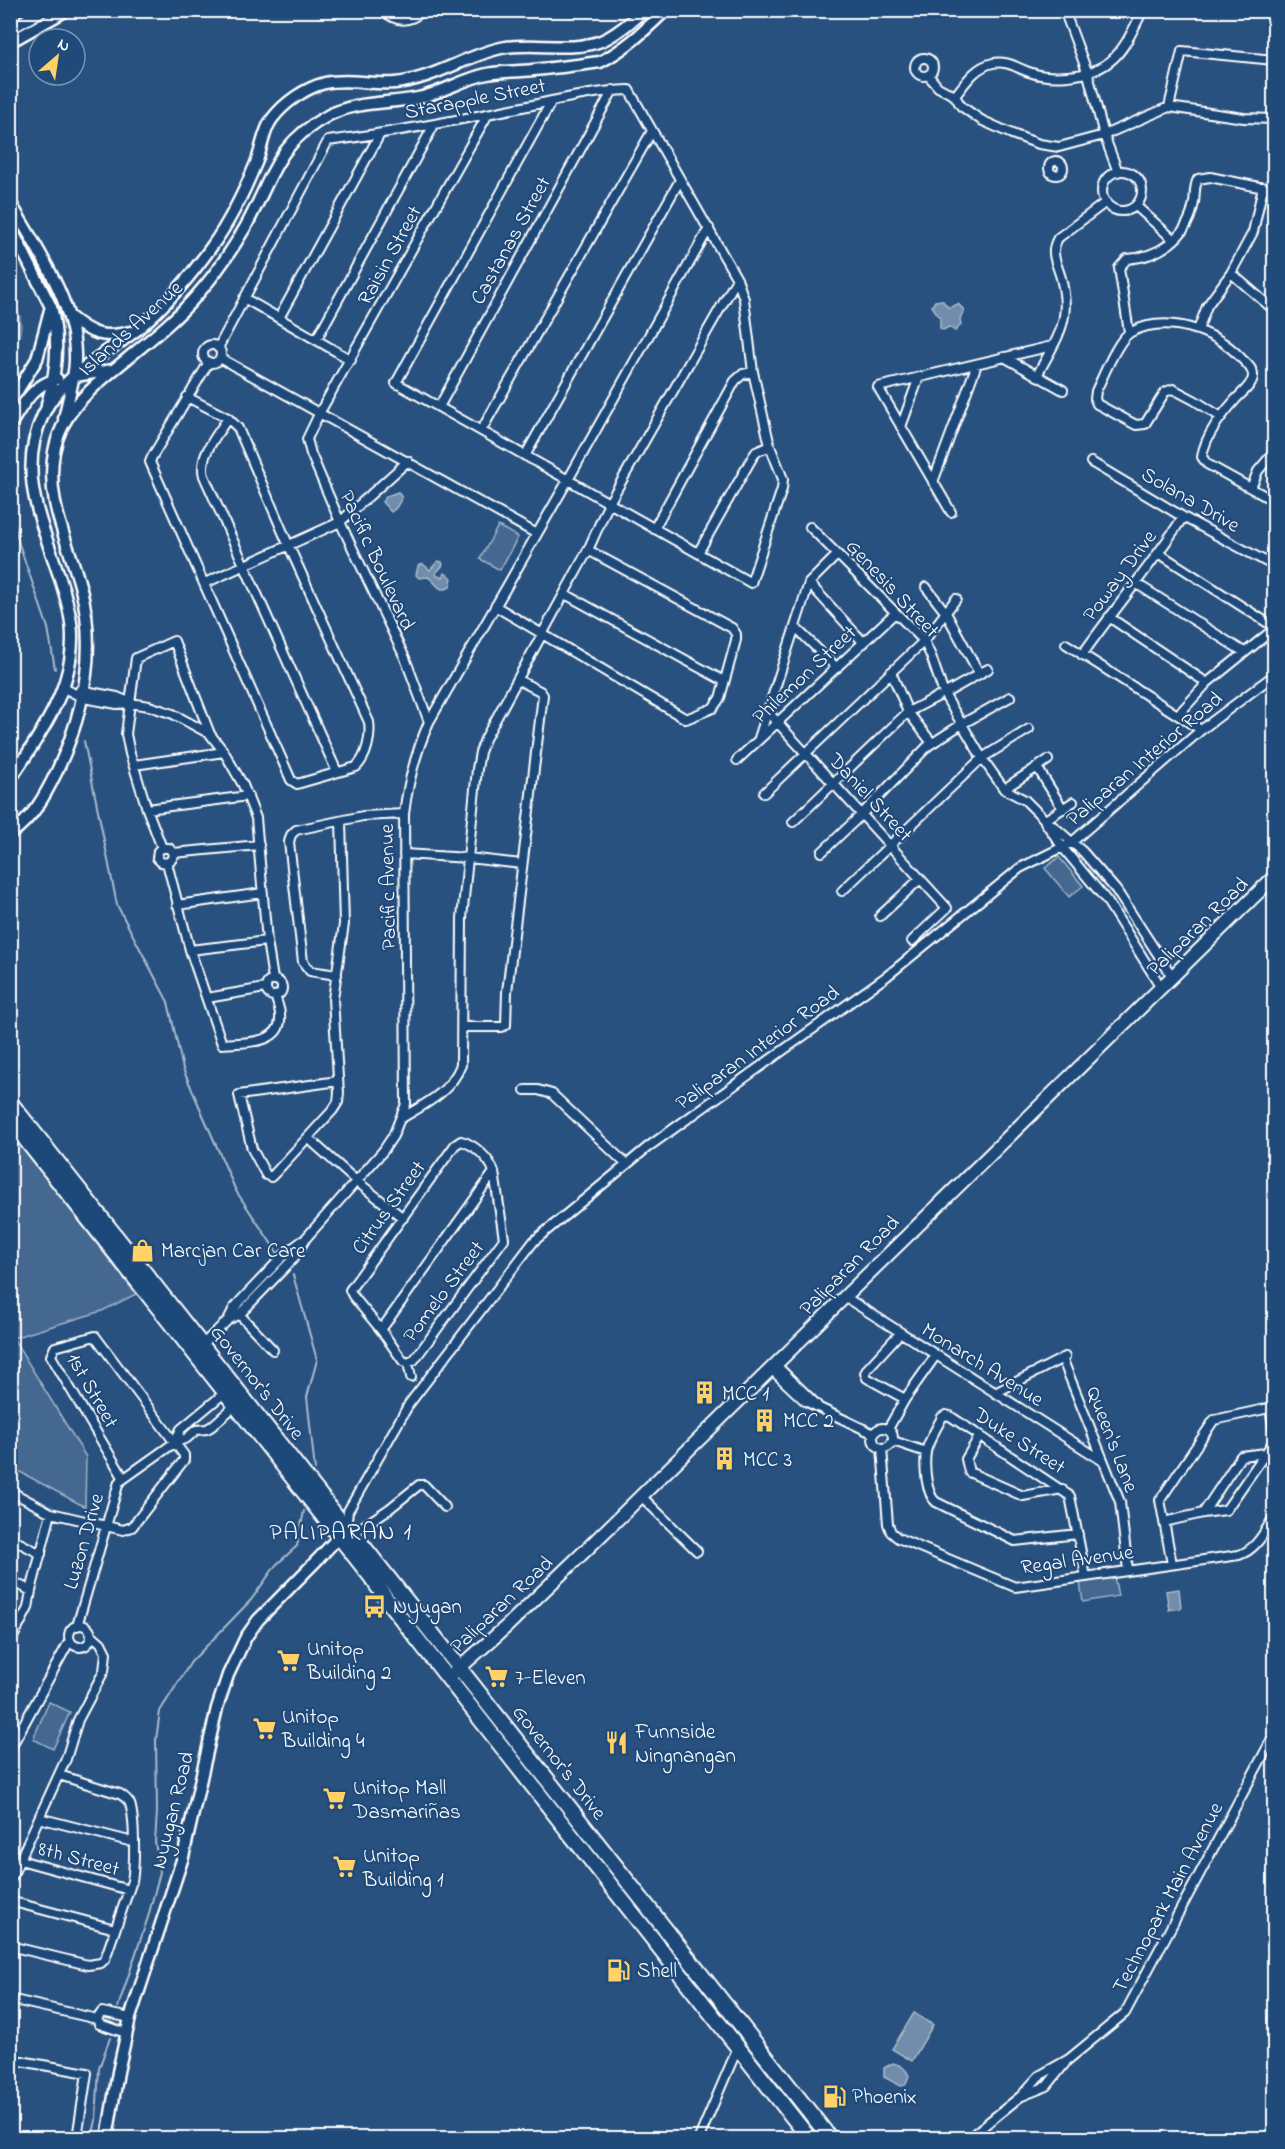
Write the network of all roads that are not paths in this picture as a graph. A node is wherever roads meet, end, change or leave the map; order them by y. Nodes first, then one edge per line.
1 (43, 10) edge
2 (67, 10) edge
3 (382, 10) edge
4 (424, 10) edge
5 (644, 10) edge
6 (666, 10) edge
7 (1064, 10) edge
8 (1143, 10) edge
9 (10, 29) edge
10 (10, 42) edge
11 (1275, 60) edge
12 (1088, 74) junction
13 (928, 75) dead end
14 (613, 90) junction
15 (955, 96) junction
16 (551, 102) junction
17 (1170, 107) junction
18 (488, 114) junction
19 (1275, 119) edge
20 (434, 125) junction
21 (652, 131) junction
22 (380, 134) junction
23 (1104, 135) junction
24 (1059, 147) junction
25 (1056, 161) dead end
26 (1118, 172) junction
27 (680, 180) junction
28 (1263, 187) junction
29 (1275, 190) edge
30 (10, 202) edge
31 (1106, 202) junction
32 (1136, 206) junction
33 (230, 219) junction
34 (10, 226) edge
35 (245, 227) junction
36 (709, 228) junction
37 (1174, 240) junction
38 (1231, 273) junction
39 (736, 279) junction
40 (244, 298) junction
41 (51, 307) junction
42 (1275, 310) edge
43 (70, 317) junction
44 (279, 318) junction
45 (136, 330) junction
46 (1198, 330) junction
47 (1129, 333) junction
48 (316, 340) junction
49 (1052, 346) junction
50 (218, 348) junction
51 (1004, 357) junction
52 (57, 358) junction
53 (220, 358) junction
54 (351, 360) junction
55 (209, 362) junction
56 (977, 364) junction
57 (113, 370) junction
58 (753, 372) junction
59 (29, 373) junction
60 (1037, 376) junction
61 (73, 377) junction
62 (919, 377) junction
63 (54, 378) junction
64 (1063, 390) dead end
65 (187, 397) junction
66 (10, 403) edge
67 (439, 407) junction
68 (46, 409) junction
69 (320, 412) junction
70 (1221, 417) junction
71 (228, 418) junction
72 (63, 422) junction
73 (10, 425) edge
74 (901, 428) junction
75 (481, 431) junction
76 (770, 446) junction
77 (1275, 452) edge
78 (525, 456) junction
79 (408, 461) junction
80 (1090, 462) dead end
81 (568, 480) junction
82 (933, 483) junction
83 (1251, 488) junction
84 (1275, 501) edge
85 (609, 503) junction
86 (951, 512) dead end
87 (1183, 517) junction
88 (340, 522) junction
89 (810, 527) dead end
90 (654, 529) junction
91 (537, 534) junction
92 (288, 544) junction
93 (588, 550) junction
94 (698, 553) junction
95 (1160, 554) junction
96 (837, 555) junction
97 (245, 564) junction
98 (1275, 566) edge
99 (205, 583) junction
100 (809, 583) junction
101 (1137, 584) junction
102 (926, 587) dead end
103 (565, 594) junction
104 (956, 599) dead end
105 (495, 606) junction
106 (895, 613) junction
107 (946, 613) junction
108 (1109, 617) junction
109 (795, 627) junction
110 (1275, 628) edge
111 (542, 634) junction
112 (924, 641) junction
113 (864, 643) junction
114 (1066, 644) dead end
115 (1244, 652) junction
116 (1082, 655) junction
117 (837, 668) junction
118 (988, 669) dead end
119 (891, 672) junction
120 (980, 674) junction
121 (1275, 675) edge
122 (518, 680) junction
123 (724, 681) junction
124 (1207, 683) junction
125 (64, 688) junction
126 (84, 694) junction
127 (940, 696) junction
128 (1010, 697) dead end
129 (130, 703) junction
130 (768, 711) junction
131 (908, 712) junction
132 (1178, 716) junction
133 (429, 722) junction
134 (777, 723) junction
135 (962, 724) junction
136 (1029, 729) dead end
137 (1201, 730) junction
138 (210, 734) junction
139 (759, 740) junction
140 (932, 742) junction
141 (224, 752) junction
142 (806, 754) junction
143 (982, 758) junction
144 (737, 760) dead end
145 (1048, 760) dead end
146 (134, 765) junction
147 (1037, 767) junction
148 (338, 772) junction
149 (10, 780) edge
150 (833, 784) junction
151 (1004, 789) junction
152 (764, 793) dead end
153 (248, 796) junction
154 (1073, 802) dead end
155 (147, 809) junction
156 (1063, 809) junction
157 (404, 814) junction
158 (861, 815) junction
159 (341, 820) junction
160 (1045, 820) junction
161 (793, 822) dead end
162 (10, 834) edge
163 (1071, 843) junction
164 (890, 844) junction
165 (259, 845) junction
166 (162, 848) junction
167 (1063, 848) junction
168 (822, 852) dead end
169 (173, 853) junction
170 (404, 854) junction
171 (468, 858) junction
172 (167, 863) junction
173 (522, 864) junction
174 (1275, 877) edge
175 (920, 879) junction
176 (842, 891) dead end
177 (263, 893) junction
178 (177, 905) junction
179 (880, 916) dead end
180 (1140, 926) junction
181 (1127, 933) junction
182 (912, 940) dead end
183 (267, 941) junction
184 (190, 950) junction
185 (337, 975) junction
186 (1172, 976) junction
187 (273, 979) junction
188 (1161, 987) junction
189 (265, 988) junction
190 (275, 996) junction
191 (207, 998) junction
192 (462, 1028) junction
193 (338, 1081) junction
194 (525, 1090) dead end
195 (10, 1102) edge
196 (400, 1119) junction
197 (10, 1120) edge
198 (308, 1138) junction
199 (626, 1164) junction
200 (494, 1172) junction
201 (355, 1180) junction
202 (403, 1218) junction
203 (306, 1238) junction
204 (276, 1263) junction
205 (283, 1270) junction
206 (246, 1295) junction
207 (845, 1297) junction
208 (253, 1301) junction
209 (234, 1308) junction
210 (240, 1314) junction
211 (228, 1320) junction
212 (381, 1330) junction
213 (900, 1333) junction
214 (198, 1349) junction
215 (273, 1350) dead end
216 (936, 1355) junction
217 (406, 1362) junction
218 (773, 1367) junction
219 (411, 1377) dead end
220 (230, 1389) junction
221 (995, 1393) junction
222 (904, 1399) junction
223 (240, 1402) junction
224 (1272, 1408) edge
225 (888, 1429) junction
226 (1275, 1431) edge
227 (874, 1434) junction
228 (980, 1435) junction
229 (893, 1441) junction
230 (1275, 1441) edge
231 (174, 1443) junction
232 (882, 1448) junction
233 (926, 1452) junction
234 (1266, 1453) junction
235 (1103, 1461) junction
236 (123, 1477) junction
237 (1062, 1489) junction
238 (10, 1491) edge
239 (641, 1496) junction
240 (445, 1507) dead end
241 (51, 1513) junction
242 (1203, 1513) junction
243 (1275, 1517) edge
244 (1164, 1522) junction
245 (106, 1526) junction
246 (346, 1532) junction
247 (1078, 1534) junction
248 (10, 1538) edge
249 (697, 1551) dead end
250 (40, 1554) junction
251 (1172, 1564) junction
252 (1128, 1570) junction
253 (1086, 1577) junction
254 (10, 1580) edge
255 (31, 1591) junction
256 (10, 1621) edge
257 (80, 1625) junction
258 (19, 1626) junction
259 (92, 1635) junction
260 (70, 1640) junction
261 (10, 1643) edge
262 (460, 1669) junction
263 (448, 1678) junction
264 (1275, 1735) edge
265 (10, 1749) edge
266 (59, 1775) junction
267 (39, 1818) junction
268 (133, 1842) junction
269 (20, 1860) junction
270 (10, 1881) edge
271 (129, 1890) junction
272 (10, 1901) edge
273 (116, 1929) junction
274 (10, 1946) edge
275 (10, 1999) edge
276 (130, 2018) junction
277 (97, 2019) junction
278 (126, 2033) junction
279 (738, 2047) junction
280 (10, 2058) edge
281 (1069, 2059) junction
282 (1021, 2096) junction
283 (79, 2125) junction
284 (70, 2139) edge
285 (77, 2139) edge
286 (107, 2139) edge
287 (699, 2139) edge
288 (809, 2139) edge
289 (830, 2139) edge
290 (969, 2139) edge

1 - 9 street
2 - 10 street
3 - 4 street
5 - 33 street, Islands Avenue
6 - 35 street, Islands Avenue
7 - 12 street
8 - 12 street
11 - 17 street
12 - 15 street
12 - 23 street
13 - 15 street
14 - 16 street, Starapple Street
14 - 21 street, Starapple Street
14 - 67 street, Castanas Street
15 - 24 street
16 - 18 street, Starapple Street
16 - 67 street
17 - 19 street
17 - 23 street
18 - 20 street, Starapple Street
18 - 54 street, Raisin Street
20 - 22 street, Starapple Street
20 - 48 street
21 - 27 street
21 - 75 street
22 - 40 street, Starapple Street
22 - 44 street
23 - 24 street
23 - 26 street
24 - 25 street
26 - 31 street
26 - 32 street
27 - 36 street
27 - 78 street
28 - 29 street
28 - 37 street
28 - 38 street
30 - 43 street
31 - 32 street
31 - 49 street
32 - 37 street
33 - 35 street
33 - 45 street, Islands Avenue
34 - 41 street
35 - 57 street, Islands Avenue
36 - 39 street
36 - 81 street, Pacific Avenue
37 - 47 street
38 - 42 street
38 - 46 street
39 - 58 street
39 - 85 street
40 - 44 street
40 - 50 street
41 - 52 street
41 - 59 street
43 - 45 street
43 - 61 street
44 - 48 street
45 - 61 street, Islands Avenue
46 - 47 street
46 - 70 street
47 - 70 street
48 - 54 street
49 - 51 street
49 - 60 street
50 - 53 street
50 - 55 street
51 - 56 street
51 - 60 street
52 - 61 street
52 - 63 street
53 - 55 street
53 - 69 street
54 - 69 street, Raisin Street
55 - 65 street
56 - 62 street
56 - 82 street
57 - 61 street
57 - 72 street, Islands Avenue
58 - 76 street
58 - 90 street
59 - 63 street
59 - 66 street
60 - 64 street
61 - 63 street
61 - 68 street, Islands Avenue
61 - 72 street
62 - 74 street
62 - 74 street
63 - 68 street
63 - 73 street
65 - 71 street
65 - 99 street
67 - 75 street
68 - 125 street, Islands Avenue
69 - 79 street
69 - 88 street, Pacific Boulevard
70 - 83 street
71 - 92 street
71 - 97 street
72 - 126 street, Islands Avenue
74 - 82 street
75 - 78 street
76 - 94 street
76 - 94 street
77 - 83 street
78 - 81 street
79 - 88 street
79 - 91 street
80 - 87 street, Solana Drive
81 - 85 street
81 - 91 street, Pacific Avenue
82 - 86 street
83 - 84 street
85 - 90 street
85 - 93 street
87 - 95 street, Poway Drive
87 - 98 street, Solana Drive
88 - 92 street
88 - 133 street, Pacific Boulevard
89 - 96 street, Genesis Street
90 - 94 street
91 - 105 street, Pacific Avenue
92 - 97 street
92 - 148 street
93 - 103 street
93 - 123 street
95 - 101 street, Poway Drive
95 - 110 street
96 - 100 street
96 - 106 street, Genesis Street
97 - 99 street
97 - 148 street
99 - 148 street
100 - 109 street
100 - 113 street
101 - 108 street, Poway Drive
101 - 115 street
102 - 107 street
103 - 111 street
103 - 123 street
104 - 107 street
105 - 111 street
105 - 133 street, Pacific Avenue
106 - 112 street, Genesis Street
106 - 113 street, Philemon Street
107 - 112 street
107 - 120 street
108 - 116 street, Poway Drive
108 - 124 street
109 - 117 street
109 - 130 street
110 - 115 street
111 - 122 street
111 - 123 street
112 - 119 street
112 - 127 street, Genesis Street
113 - 117 street, Philemon Street
114 - 116 street
115 - 124 street
116 - 132 street
117 - 134 street, Philemon Street
118 - 120 street
119 - 131 street
119 - 142 street
120 - 127 street
121 - 137 street, Paliparan Interior Road
122 - 171 street
122 - 173 street
124 - 132 street
125 - 126 street
125 - 149 street, Islands Avenue
126 - 129 street
126 - 162 street, Islands Avenue
127 - 131 street
127 - 135 street, Genesis Street
128 - 135 street
129 - 138 street
129 - 138 street
129 - 146 street
130 - 134 street, Daniel Street
130 - 139 street
131 - 140 street
131 - 150 street
132 - 137 street
133 - 157 street, Pacific Avenue
134 - 139 street, Philemon Street
134 - 142 street, Daniel Street
135 - 140 street
135 - 143 street, Genesis Street
136 - 143 street
137 - 163 street, Paliparan Interior Road
138 - 141 street
139 - 144 street, Philemon Street
140 - 158 street
141 - 146 street
141 - 153 street
142 - 150 street, Daniel Street
142 - 152 street
143 - 151 street, Genesis Street
143 - 164 street
145 - 147 street
146 - 155 street
147 - 151 street
147 - 156 street
150 - 158 street, Daniel Street
150 - 161 street
151 - 160 street, Genesis Street
153 - 155 street
153 - 165 street
154 - 156 street
155 - 166 street
156 - 160 street
157 - 159 street
157 - 170 street, Pacific Avenue
158 - 164 street, Daniel Street
158 - 168 street
159 - 185 street
159 - 185 street
160 - 163 street, Genesis Street
160 - 167 street, Genesis Street
163 - 167 street, Paliparan Interior Road
163 - 180 street, Genesis Street
164 - 175 street, Daniel Street
164 - 176 street
165 - 169 street
165 - 177 street
166 - 169 street
166 - 172 street
167 - 181 street, Genesis Street
167 - 199 street, Paliparan Interior Road
169 - 172 street
170 - 171 street
170 - 196 street, Pacific Avenue
171 - 173 street
171 - 192 street
172 - 178 street
173 - 192 street
174 - 186 main road, Paliparan Road
175 - 179 street
175 - 182 street, Daniel Street
177 - 178 street
177 - 183 street
178 - 184 street
180 - 181 street
180 - 186 street, Genesis Street
181 - 188 street, Genesis Street
183 - 184 street
183 - 187 street
184 - 191 street
185 - 193 street
186 - 188 main road, Paliparan Road
187 - 189 street
187 - 190 street
188 - 207 main road, Paliparan Road
189 - 190 street
189 - 191 street
190 - 191 street
192 - 196 street
193 - 198 street
193 - 198 street
194 - 199 street
195 - 214 highway, Governor's Drive
196 - 201 street, Pacific Avenue
197 - 214 highway, Governor's Drive
198 - 201 street
199 - 246 street, Paliparan Interior Road
200 - 202 street, Citrus Street
200 - 212 street
200 - 217 street, Pomelo Street
201 - 202 street
201 - 203 street, Pacific Avenue
202 - 212 street, Citrus Street
203 - 204 street, Pacific Avenue
203 - 205 street, Pacific Avenue
204 - 205 street
204 - 206 street, Pacific Avenue
205 - 208 street, Pacific Avenue
206 - 208 street
206 - 209 street, Pacific Avenue
207 - 213 street, Monarch Avenue
207 - 218 main road, Paliparan Road
208 - 210 street, Pacific Avenue
209 - 210 street
209 - 211 street, Pacific Avenue
210 - 211 street, Pacific Avenue
210 - 215 street
211 - 214 street, Pacific Avenue
212 - 217 street
213 - 216 street, Monarch Avenue
213 - 222 street
214 - 220 highway, Governor's Drive
216 - 221 street, Monarch Avenue
216 - 222 street
217 - 219 street
218 - 227 street
218 - 239 main road, Paliparan Road
220 - 223 highway, Governor's Drive
220 - 231 street
221 - 235 street, Monarch Avenue
221 - 235 street, Queen's Lane
222 - 225 street
223 - 231 street
223 - 246 highway, Governor's Drive
224 - 226 street
224 - 244 street
225 - 227 street
225 - 229 street
227 - 232 street
228 - 233 street, Duke Street
228 - 237 street, Duke Street
228 - 237 street
229 - 232 street
229 - 233 street
230 - 234 street
231 - 236 street, Luzon Drive
231 - 236 street, 1st Street
231 - 245 street
232 - 253 street, Regal Avenue
233 - 247 street
234 - 242 street
234 - 242 street
235 - 252 street, Queen's Lane
236 - 245 street, Luzon Drive
237 - 247 street, Duke Street
238 - 241 street
239 - 249 street
239 - 262 main road, Paliparan Road
240 - 246 street
241 - 245 street
241 - 250 street
242 - 244 street
243 - 251 street, Regal Avenue
244 - 251 street
245 - 257 street, Luzon Drive
246 - 262 highway, Governor's Drive
246 - 263 highway, Governor's Drive
246 - 276 street, Nyugan Road
247 - 253 street, Duke Street
248 - 250 street
250 - 255 street
251 - 252 street, Regal Avenue
252 - 253 street, Regal Avenue
254 - 255 street
255 - 258 street
256 - 258 street
257 - 259 street
257 - 260 street
258 - 261 street
259 - 260 street
259 - 266 street
260 - 265 street
262 - 263 main road, Paliparan Road
262 - 289 highway, Governor's Drive
263 - 279 highway, Governor's Drive
264 - 281 street, Technopark Main Avenue
266 - 267 street
266 - 268 street
267 - 268 street
267 - 269 street
268 - 271 street
269 - 270 street
269 - 271 street, 8th Street
271 - 273 street
272 - 273 street
273 - 274 street
275 - 277 street
276 - 277 street
276 - 278 street, Nyugan Road
277 - 278 street
278 - 286 street, Nyugan Road
279 - 287 street
279 - 288 highway, Governor's Drive
280 - 283 street
281 - 282 street, Technopark Main Avenue
281 - 282 street, Technopark Main Avenue
282 - 290 street, Technopark Main Avenue
283 - 284 street
283 - 285 street

